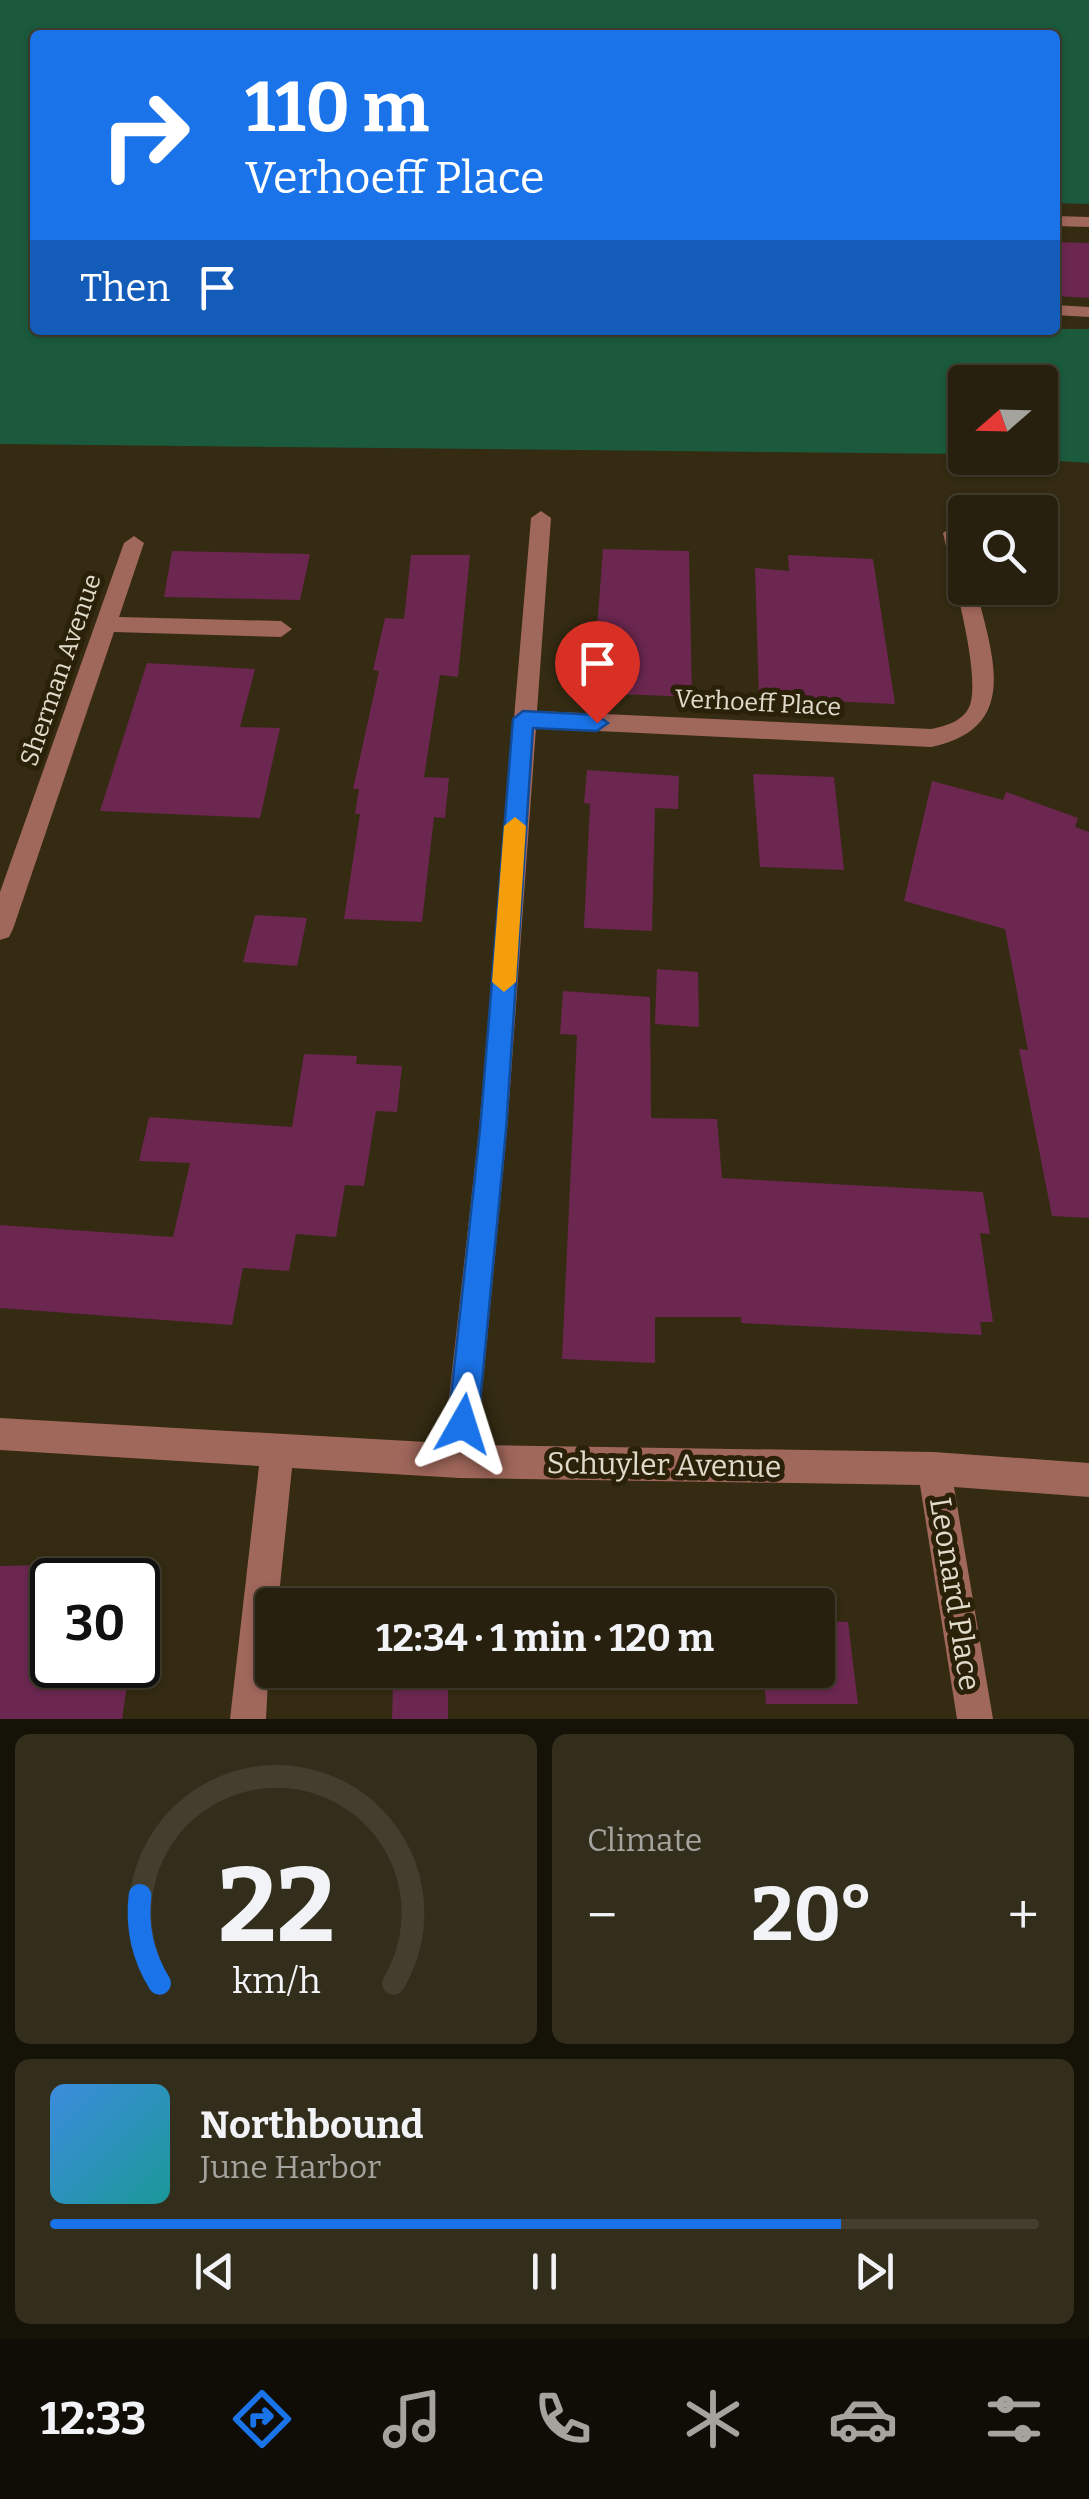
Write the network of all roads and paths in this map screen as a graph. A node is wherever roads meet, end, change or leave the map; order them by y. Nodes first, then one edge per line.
1 (1060, 221) edge
2 (1089, 222) edge
3 (1060, 310) edge
4 (1089, 312) edge
5 (541, 518) dead end
6 (134, 543) dead end
7 (967, 605) edge
8 (106, 624) junction
9 (281, 629) dead end
10 (523, 719) junction
11 (0, 929) edge
12 (0, 1434) edge
13 (276, 1450) junction
14 (459, 1461) junction
15 (934, 1470) junction
16 (1089, 1480) edge
17 (248, 1719) edge
18 (976, 1719) edge

1 - 2 street
3 - 4 street
5 - 10 street
6 - 8 street, Sherman Avenue
7 - 10 street, Verhoeff Place
8 - 9 street
8 - 11 street, Sherman Avenue
10 - 14 street
12 - 13 street, Schuyler Avenue
13 - 14 street, Schuyler Avenue
13 - 17 street
14 - 15 street, Schuyler Avenue
15 - 16 street, Schuyler Avenue
15 - 18 street, Leonard Place

